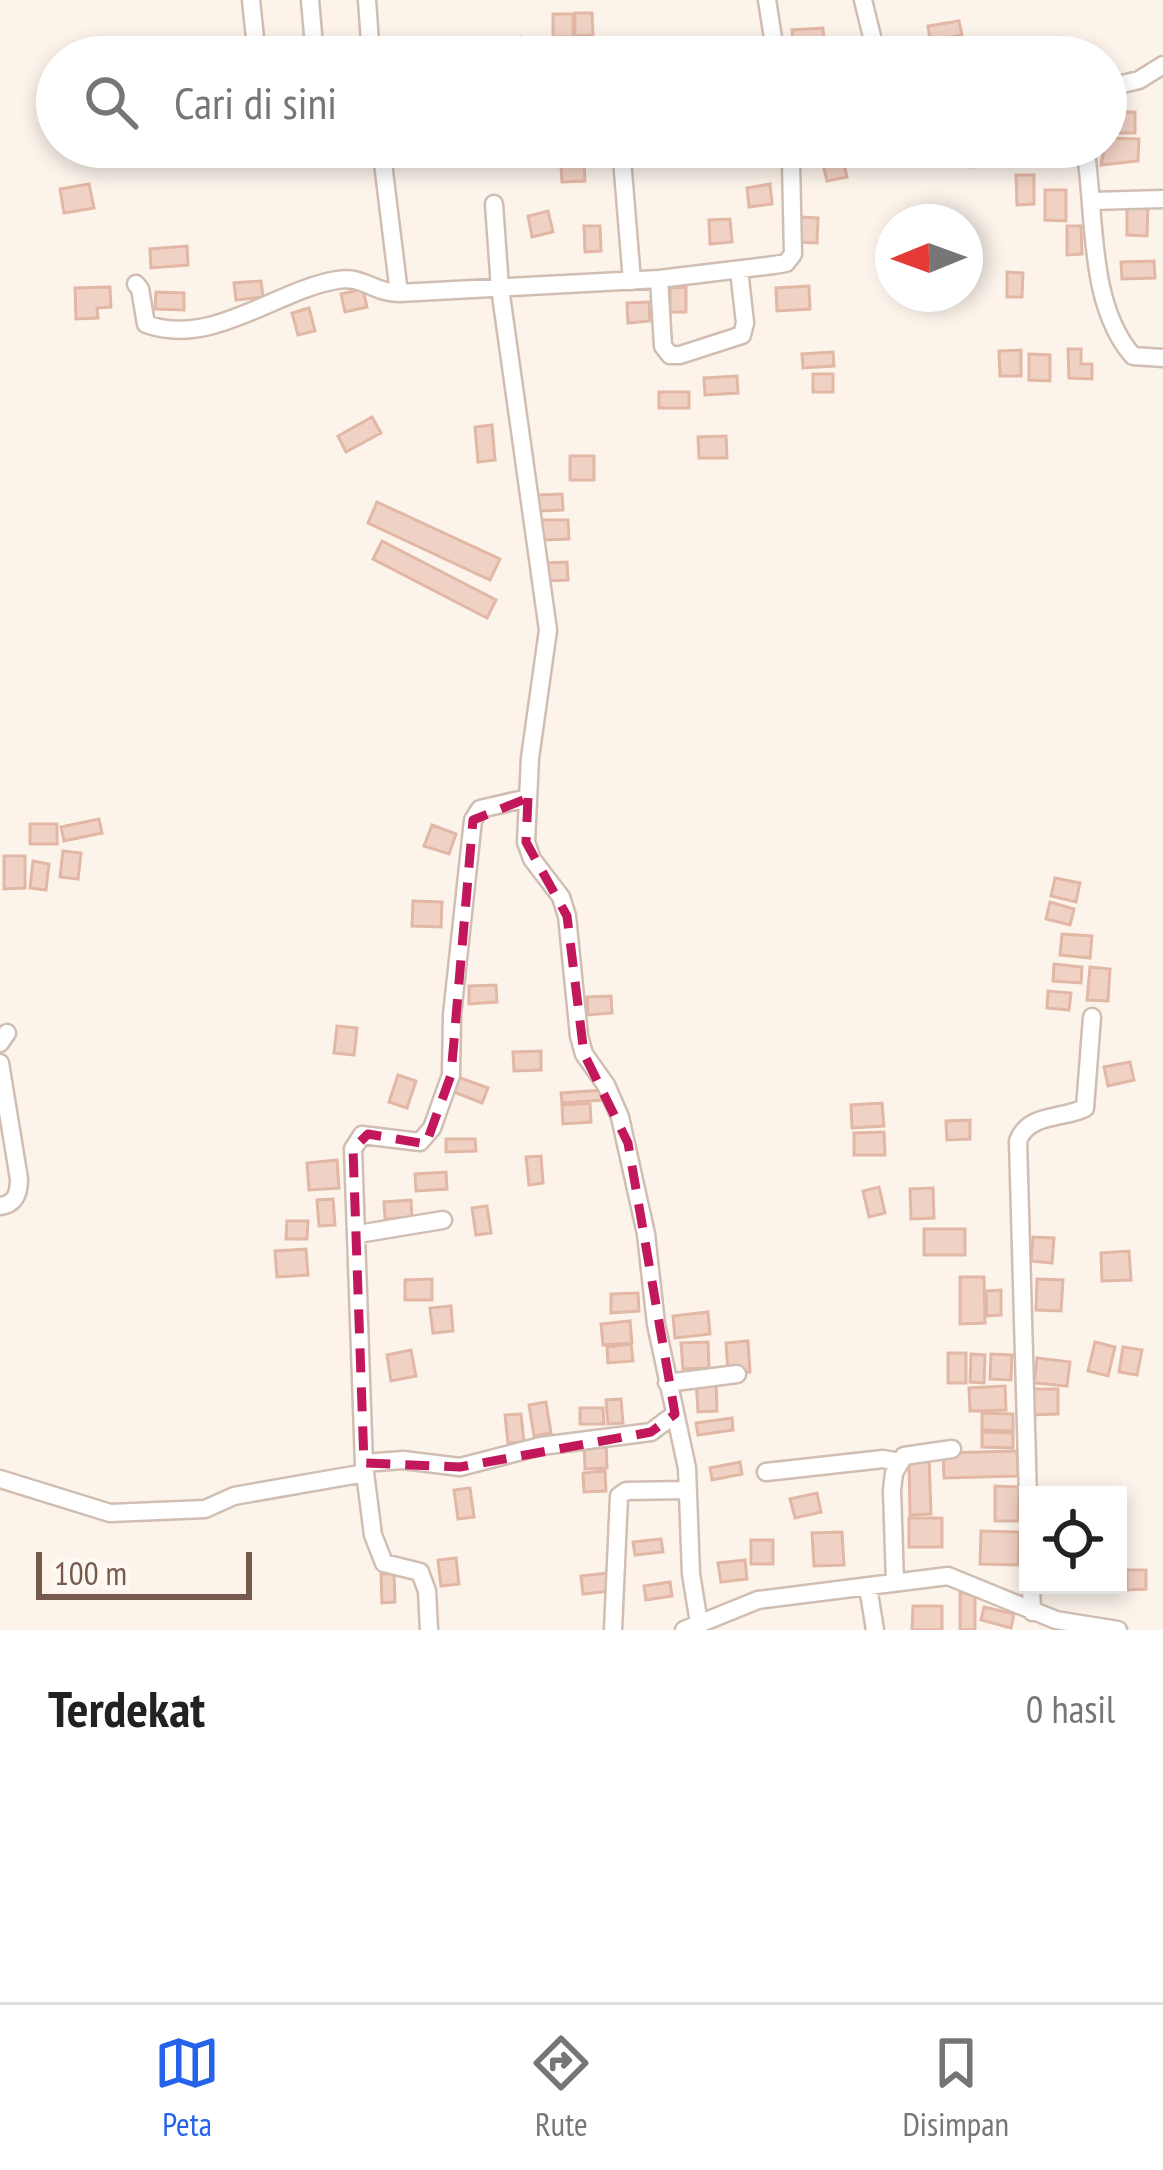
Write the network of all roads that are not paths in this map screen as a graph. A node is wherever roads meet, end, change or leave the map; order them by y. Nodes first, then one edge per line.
1 (251, 0) edge
2 (310, 0) edge
3 (367, 0) edge
4 (767, 0) edge
5 (863, 0) edge
6 (255, 36) edge
7 (313, 36) edge
8 (370, 36) edge
9 (773, 36) edge
10 (872, 36) edge
11 (1163, 65) edge
12 (1127, 83) edge
13 (384, 168) edge
14 (623, 168) edge
15 (792, 168) edge
16 (1088, 168) edge
17 (1163, 199) edge
18 (1092, 201) junction
19 (494, 204) dead end
20 (739, 270) junction
21 (659, 279) junction
22 (632, 281) junction
23 (136, 284) dead end
24 (500, 288) junction
25 (399, 293) junction
26 (1163, 358) edge
27 (528, 798) junction
28 (1092, 1017) dead end
29 (0, 1064) edge
30 (0, 1206) edge
31 (442, 1220) dead end
32 (358, 1234) junction
33 (737, 1375) dead end
34 (667, 1383) junction
35 (675, 1414) junction
36 (952, 1449) dead end
37 (900, 1462) junction
38 (365, 1468) junction
39 (766, 1472) dead end
40 (0, 1479) edge
41 (1028, 1486) edge
42 (685, 1490) junction
43 (895, 1582) junction
44 (868, 1587) junction
45 (1031, 1594) edge
46 (1032, 1612) junction
47 (691, 1627) edge
48 (429, 1630) edge
49 (613, 1630) edge
50 (874, 1630) edge
51 (1118, 1630) edge

1 - 6 street
2 - 7 street
3 - 8 street
4 - 9 street
5 - 10 street
11 - 12 street
13 - 25 street
14 - 22 street
15 - 20 street
16 - 18 street
17 - 18 street
18 - 26 street
19 - 24 street
20 - 21 street
20 - 21 street
21 - 22 street
22 - 24 street
23 - 25 street
24 - 25 street
24 - 27 street
27 - 32 street
27 - 34 street
28 - 41 street
29 - 30 street
31 - 32 street
32 - 38 street
33 - 34 street
34 - 35 street
35 - 38 street
35 - 42 street
36 - 37 street
37 - 39 street
37 - 43 street
38 - 40 street
38 - 48 street
42 - 47 street
42 - 49 street
43 - 44 street
43 - 46 street
44 - 47 street
44 - 50 street
45 - 46 street
46 - 51 street

